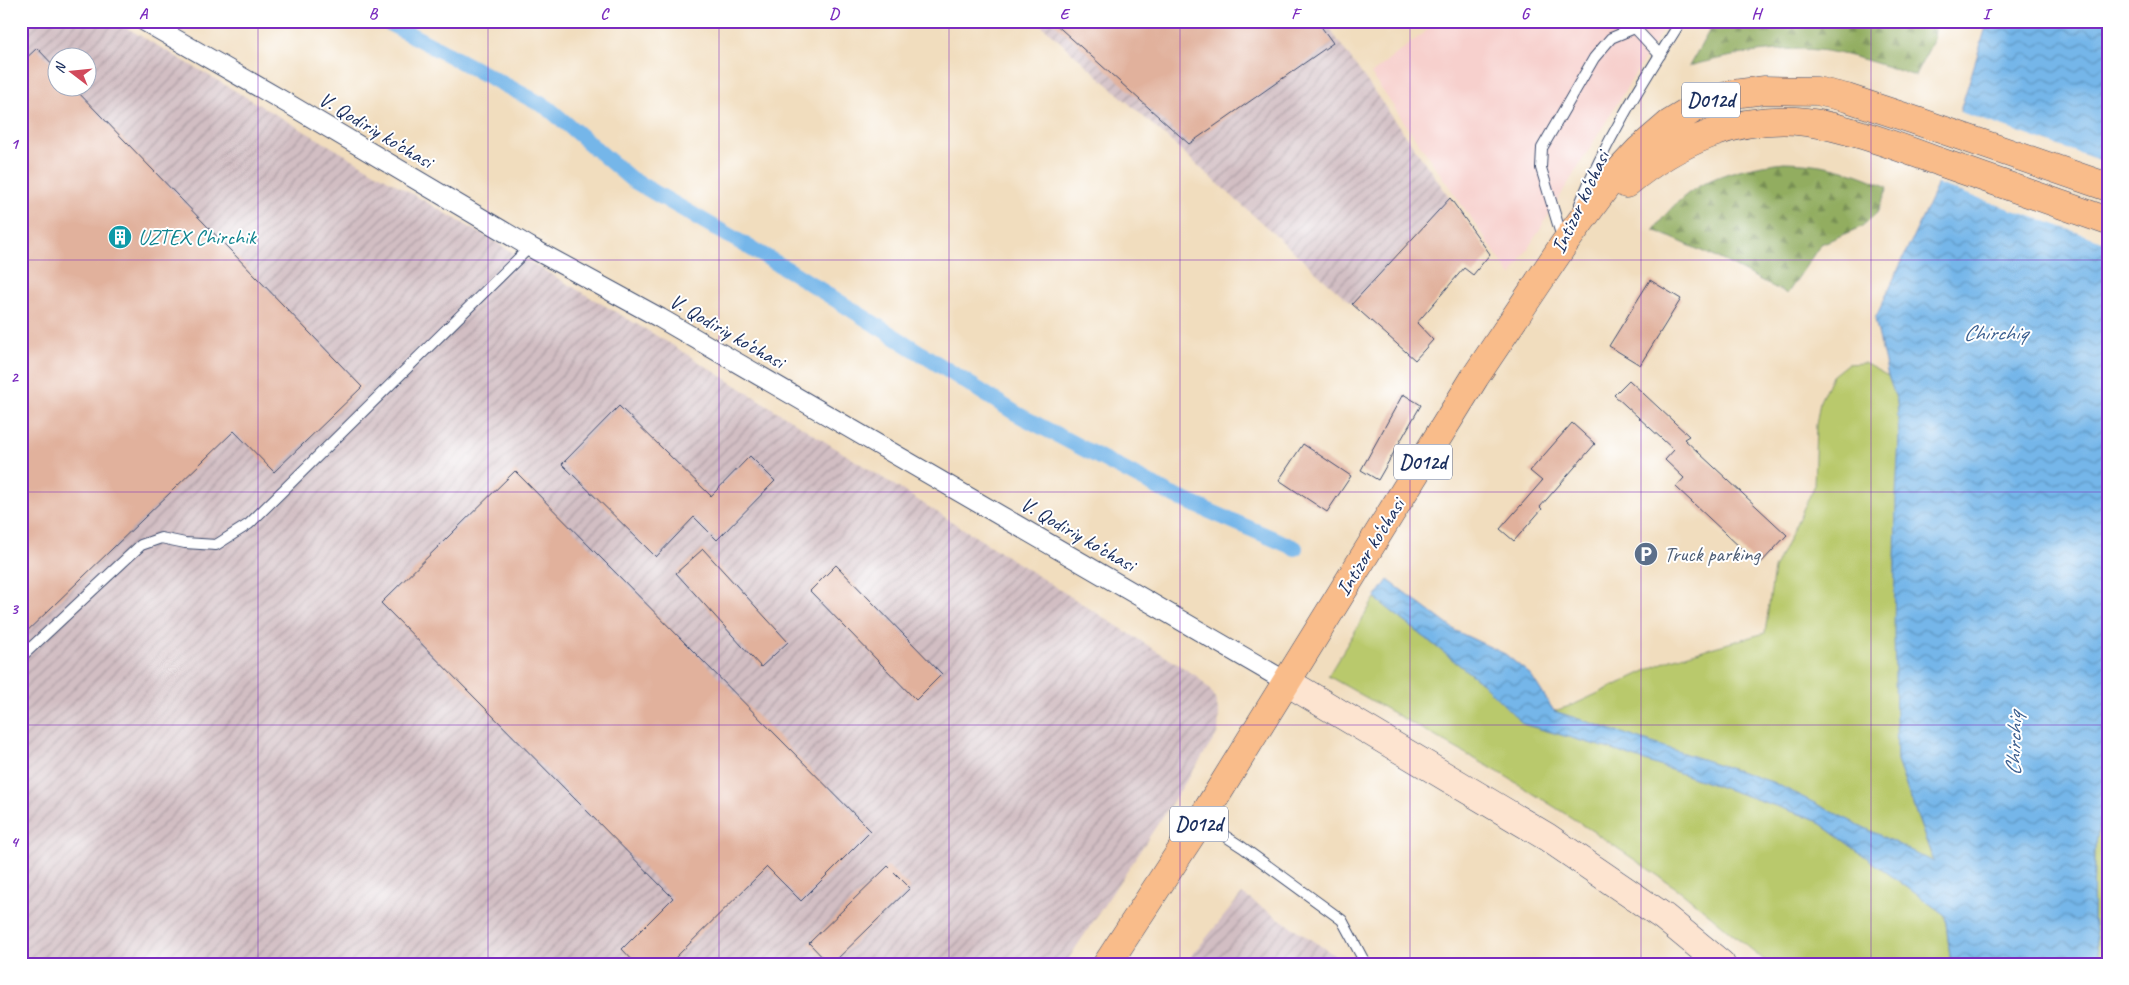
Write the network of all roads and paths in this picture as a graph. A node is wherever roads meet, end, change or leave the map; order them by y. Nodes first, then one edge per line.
1 (144, 21) edge
2 (1623, 21) edge
3 (1681, 21) edge
4 (1637, 25) edge
5 (1660, 55) junction
6 (2108, 188) edge
7 (2108, 221) edge
8 (1564, 244) junction
9 (530, 247) junction
10 (21, 656) edge
11 (1287, 682) junction
12 (1201, 820) junction
13 (1106, 964) edge
14 (1368, 964) edge
15 (1721, 964) edge

1 - 9 street, V. Qodiriy ko‘chasi
2 - 4 lane
3 - 5 lane, Intizor ko‘chasi
4 - 5 lane
4 - 8 lane
5 - 8 lane, Intizor ko‘chasi
6 - 8 main road, D012d
7 - 8 main road, D012d
8 - 11 main road, Intizor ko‘chasi / D012d
9 - 10 lane
9 - 11 street, V. Qodiriy ko‘chasi
11 - 12 main road, Intizor ko‘chasi / D012d
11 - 15 street
12 - 13 main road, Intizor ko‘chasi / D012d
12 - 14 lane

